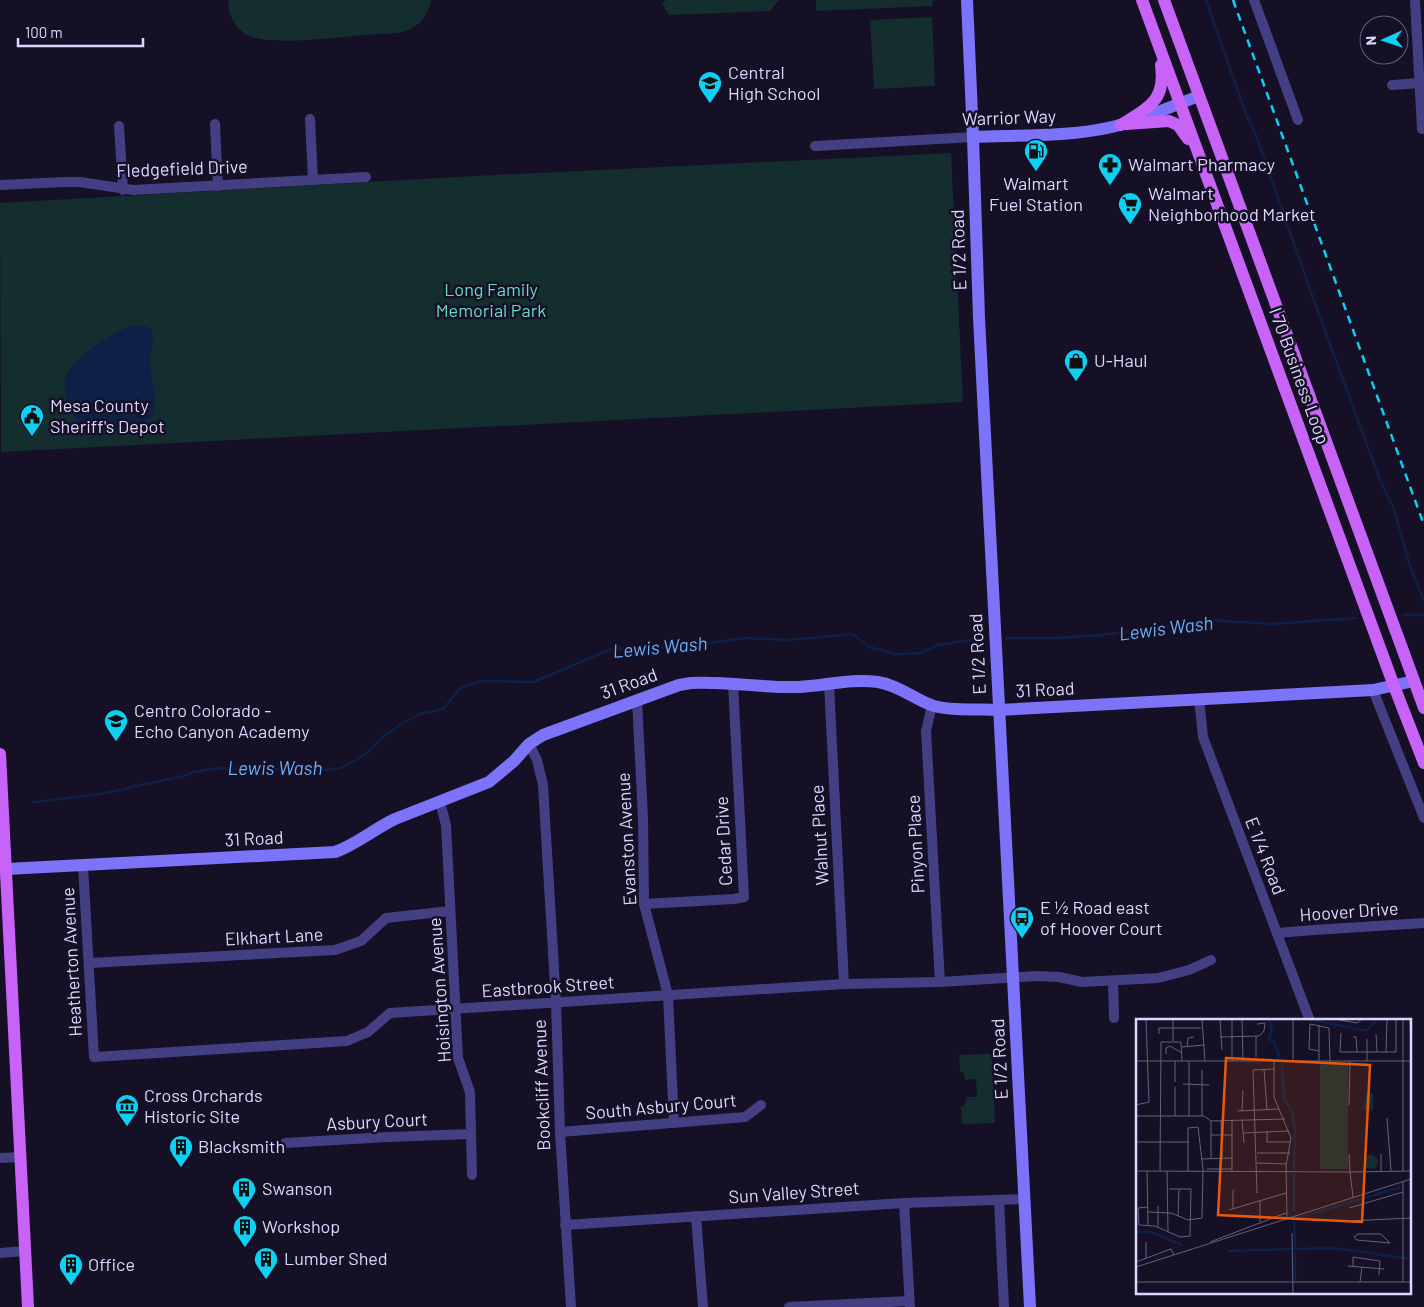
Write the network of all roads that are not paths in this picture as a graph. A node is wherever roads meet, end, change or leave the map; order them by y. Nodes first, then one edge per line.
1 (967, 0) edge
2 (1142, 0) edge
3 (1164, 0) edge
4 (1254, 0) edge
5 (1415, 0) edge
6 (1148, 16) junction
7 (1421, 83) junction
8 (1392, 85) dead end
9 (1199, 96) junction
10 (1180, 103) junction
11 (310, 119) dead end
12 (1298, 120) dead end
13 (215, 124) dead end
14 (1121, 125) junction
15 (119, 126) dead end
16 (1422, 129) dead end
17 (973, 137) junction
18 (815, 146) dead end
19 (366, 177) dead end
20 (313, 180) junction
21 (0, 185) edge
22 (218, 186) junction
23 (1210, 186) junction
24 (123, 190) junction
25 (1414, 681) junction
26 (733, 684) junction
27 (829, 684) junction
28 (1394, 686) junction
29 (1373, 690) junction
30 (1199, 699) junction
31 (637, 700) junction
32 (932, 705) junction
33 (1424, 708) edge
34 (999, 710) junction
35 (529, 744) junction
36 (0, 754) edge
37 (1424, 763) edge
38 (440, 802) junction
39 (1424, 818) edge
40 (83, 866) junction
41 (6, 869) junction
42 (644, 904) junction
43 (450, 911) junction
44 (1424, 923) edge
45 (1277, 933) junction
46 (1211, 960) dead end
47 (89, 963) junction
48 (1013, 978) junction
49 (1113, 981) junction
50 (940, 982) junction
51 (844, 984) junction
52 (668, 995) junction
53 (556, 1002) junction
54 (456, 1009) junction
55 (1114, 1018) dead end
56 (1309, 1019) edge
57 (94, 1056) joint
58 (761, 1105) dead end
59 (674, 1123) junction
60 (560, 1132) junction
61 (471, 1134) junction
62 (285, 1143) dead end
63 (21, 1157) junction
64 (0, 1158) edge
65 (472, 1175) dead end
66 (1024, 1199) junction
67 (999, 1200) junction
68 (904, 1203) junction
69 (696, 1216) junction
70 (565, 1225) junction
71 (26, 1252) junction
72 (0, 1253) edge
73 (909, 1304) edge
74 (28, 1307) edge
75 (571, 1307) edge
76 (703, 1307) edge
77 (789, 1307) edge
78 (1004, 1307) edge
79 (1030, 1307) edge

1 - 17 street, E 1/2 Road
2 - 6 main road, I 70 Business Loop
3 - 9 main road, I 70 Business Loop
4 - 12 street
5 - 7 street
6 - 10 main road, I 70 Business Loop
6 - 14 main road
7 - 8 street
7 - 16 street
9 - 10 street, Warrior Way
9 - 25 main road, I 70 Business Loop
10 - 14 street, Warrior Way
10 - 23 main road, I 70 Business Loop
11 - 20 street
13 - 22 street
14 - 17 street, Warrior Way
14 - 23 main road
15 - 24 street
17 - 18 street, Warrior Way
17 - 34 street, E 1/2 Road
19 - 20 street, Fledgefield Drive
20 - 22 street, Fledgefield Drive
21 - 24 street, Fledgefield Drive
22 - 24 street, Fledgefield Drive
23 - 28 main road, I 70 Business Loop
25 - 28 street, 31 Road
25 - 33 main road, I 70 Business Loop
26 - 27 street, 31 Road
26 - 31 street, 31 Road
26 - 42 street, Cedar Drive
27 - 32 street, 31 Road
27 - 51 street, Walnut Place
28 - 29 street, 31 Road
28 - 37 main road, I 70 Business Loop
29 - 30 street, 31 Road
29 - 39 street
30 - 34 street, 31 Road
30 - 45 street, E 1/4 Road
31 - 35 street, 31 Road
31 - 42 street, Evanston Avenue
32 - 34 street, 31 Road
32 - 50 street, Pinyon Place
34 - 48 street, E 1/2 Road
35 - 38 street, 31 Road
35 - 53 street, Bookcliff Avenue
36 - 41 main road
38 - 40 street, 31 Road
38 - 43 street, Hoisington Avenue
40 - 41 street, 31 Road
40 - 47 street, Heatherton Avenue
41 - 63 main road
42 - 52 street, Evanston Avenue
43 - 47 street, Elkhart Lane
43 - 54 street, Hoisington Avenue
44 - 45 street, Hoover Drive
45 - 56 street, E 1/4 Road
46 - 49 street, Eastbrook Street
47 - 57 street, Heatherton Avenue
48 - 49 street, Eastbrook Street
48 - 50 street, Eastbrook Street
48 - 66 street, E 1/2 Road
49 - 55 street
50 - 51 street, Eastbrook Street
51 - 52 street, Eastbrook Street
52 - 53 street, Eastbrook Street
52 - 59 street, Evanston Avenue
53 - 54 street, Eastbrook Street
53 - 60 street, Bookcliff Avenue
54 - 57 street, Eastbrook Street
54 - 61 street, Hoisington Avenue
58 - 59 street, South Asbury Court
59 - 60 street, South Asbury Court
60 - 70 street, Bookcliff Avenue
61 - 62 street, Asbury Court
61 - 65 street, Hoisington Avenue
63 - 64 street
63 - 71 main road
66 - 67 street, Sun Valley Street
66 - 79 street, E 1/2 Road
67 - 68 street, Sun Valley Street
67 - 78 street
68 - 69 street, Sun Valley Street
68 - 73 street
69 - 70 street, Sun Valley Street
69 - 76 street
70 - 75 street, Bookcliff Avenue
71 - 72 street
71 - 74 main road
73 - 77 street

